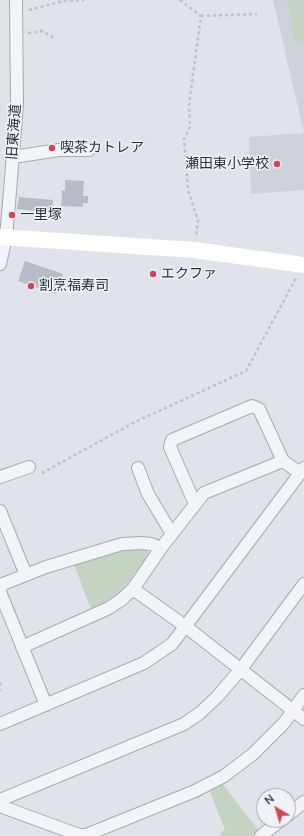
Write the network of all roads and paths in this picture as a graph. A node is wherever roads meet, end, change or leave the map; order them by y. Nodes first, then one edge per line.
1 (84, 0) edge
2 (180, 0) edge
3 (16, 6) edge
4 (257, 14) dead end
5 (201, 16) junction
6 (16, 34) junction
7 (56, 39) dead end
8 (88, 150) dead end
9 (13, 157) junction
10 (3, 237) edge
11 (194, 250) junction
12 (0, 264) edge
13 (301, 265) edge
14 (283, 461) junction
15 (29, 467) dead end
16 (138, 468) dead end
17 (302, 471) edge
18 (42, 473) dead end
19 (0, 477) edge
20 (195, 504) junction
21 (0, 511) edge
22 (172, 534) junction
23 (161, 548) junction
24 (26, 575) junction
25 (304, 584) edge
26 (0, 589) edge
27 (133, 589) junction
28 (0, 592) edge
29 (185, 626) junction
30 (22, 647) junction
31 (241, 669) junction
32 (0, 683) edge
33 (0, 690) edge
34 (304, 695) edge
35 (46, 705) junction
36 (294, 710) junction
37 (304, 719) edge
38 (0, 724) edge
39 (0, 800) edge
40 (0, 806) edge
41 (271, 828) edge
42 (261, 836) edge

1 - 3 path
2 - 5 path
3 - 6 street, 旧東海道
4 - 5 path
5 - 11 path
6 - 7 path
6 - 9 street, 旧東海道
8 - 9 street
9 - 10 street, 旧東海道
10 - 11 street
10 - 12 street, 旧東海道
11 - 13 street
13 - 18 path
14 - 17 street
14 - 20 street
14 - 20 street
15 - 19 street
16 - 22 street
17 - 29 street
20 - 22 street
21 - 24 street
22 - 23 street
23 - 24 street
23 - 27 street
24 - 26 street
25 - 31 street
27 - 29 street
27 - 30 street
28 - 30 street
29 - 31 street
29 - 35 street
30 - 35 street
31 - 36 street
31 - 39 street
32 - 33 path
34 - 36 street
35 - 38 street
36 - 37 street
36 - 40 street
41 - 42 street

